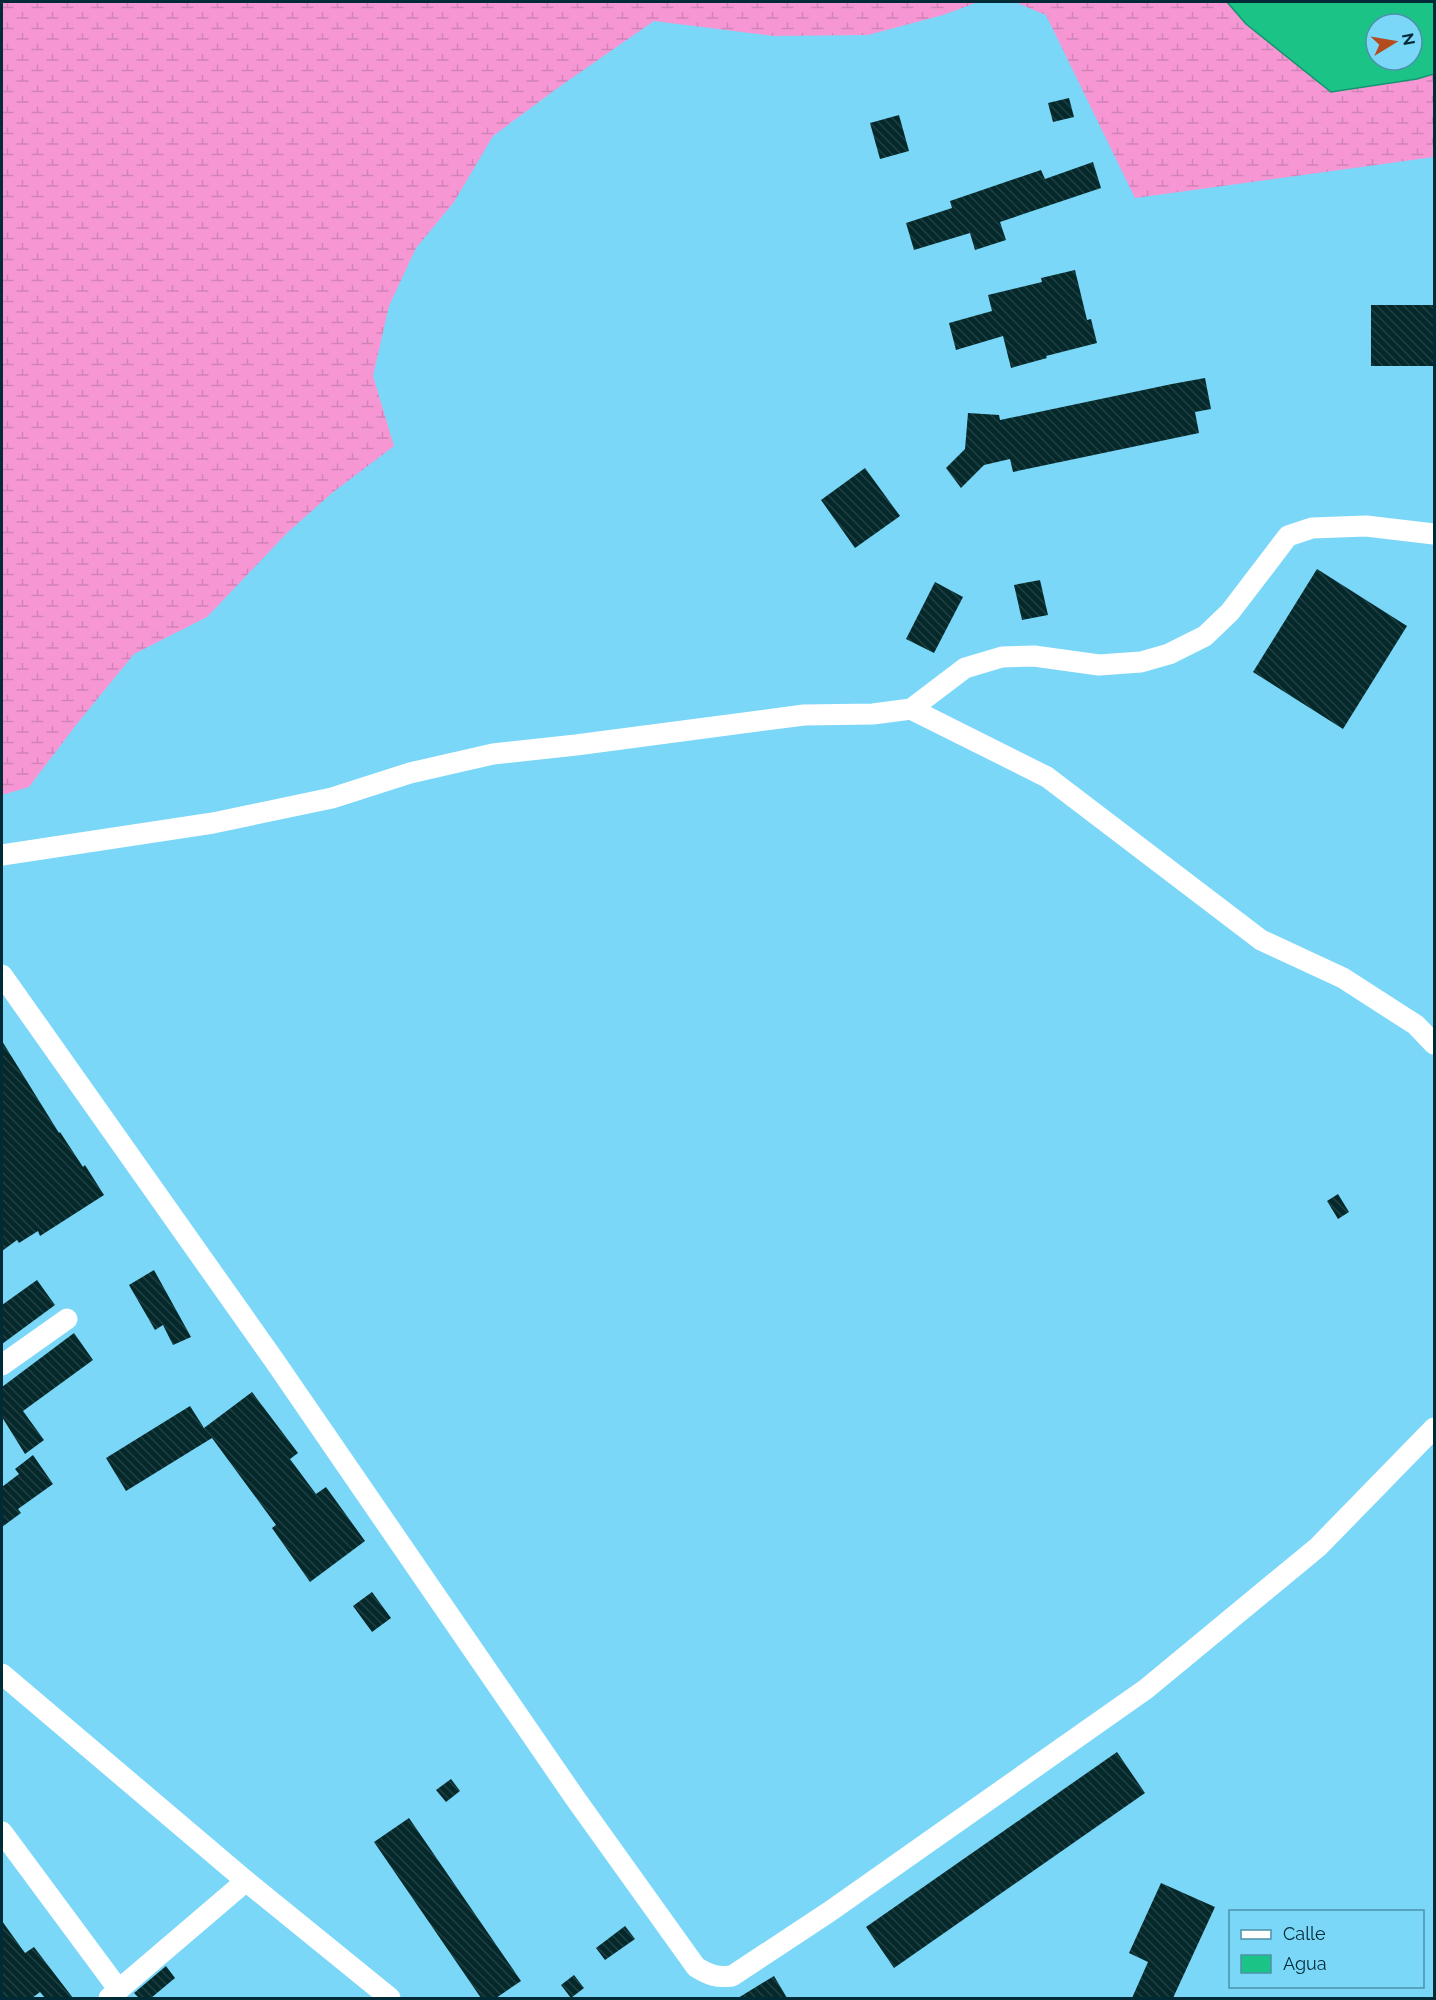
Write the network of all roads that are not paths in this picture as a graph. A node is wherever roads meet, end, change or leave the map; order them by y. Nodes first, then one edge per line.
1 (1434, 534) edge
2 (911, 709) junction
3 (2, 855) edge
4 (2, 975) edge
5 (1434, 1044) edge
6 (67, 1319) dead end
7 (2, 1365) edge
8 (1434, 1428) edge
9 (2, 1674) edge
10 (2, 1832) edge
11 (246, 1881) junction
12 (114, 1994) edge
13 (390, 1998) edge

1 - 2 street
2 - 3 street
2 - 5 street
4 - 8 street
6 - 7 street
9 - 11 street
10 - 12 street
11 - 12 street
11 - 13 street

